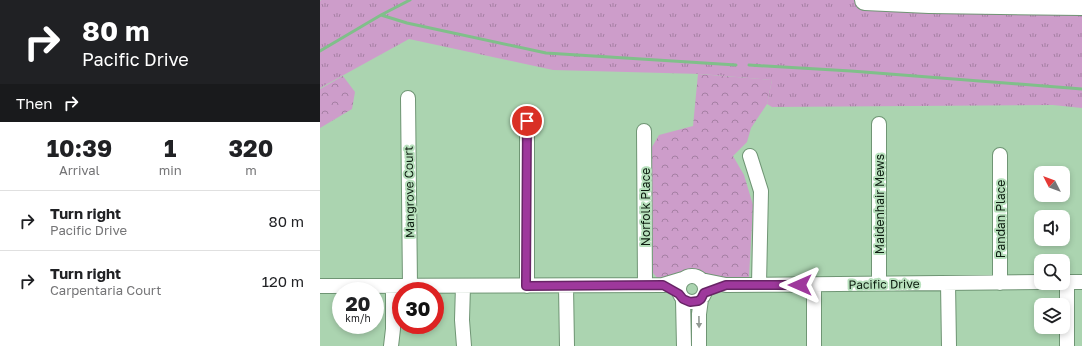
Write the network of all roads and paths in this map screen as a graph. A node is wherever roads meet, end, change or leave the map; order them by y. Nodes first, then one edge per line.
1 (865, 0) edge
2 (929, 3) junction
3 (1082, 5) edge
4 (1082, 15) edge
5 (408, 98) dead end
6 (527, 121) dead end
7 (879, 124) dead end
8 (644, 131) dead end
9 (1000, 155) dead end
10 (750, 156) dead end
11 (683, 279) junction
12 (410, 282) edge
13 (1034, 282) edge
14 (1070, 282) edge
15 (1082, 282) edge
16 (879, 283) junction
17 (948, 283) junction
18 (1000, 283) junction
19 (645, 284) junction
20 (759, 284) junction
21 (663, 285) junction
22 (814, 285) junction
23 (392, 286) edge
24 (444, 286) edge
25 (463, 286) junction
26 (526, 286) junction
27 (566, 286) junction
28 (320, 287) edge
29 (1065, 290) edge
30 (702, 291) junction
31 (681, 296) junction
32 (392, 334) edge
33 (391, 346) edge
34 (464, 346) edge
35 (567, 346) edge
36 (684, 346) edge
37 (699, 346) edge
38 (814, 346) edge
39 (949, 346) edge
40 (1067, 346) edge

1 - 2 highway
2 - 3 highway
2 - 4 highway
5 - 12 street, Mangrove Court
6 - 26 street
7 - 16 street, Maidenhair Mews
8 - 19 street, Norfolk Place
9 - 18 street, Pandan Place
10 - 20 street
11 - 21 street
11 - 30 street
11 - 31 street
13 - 18 street, Pacific Drive
14 - 15 street
16 - 17 street, Pacific Drive
16 - 22 street, Pacific Drive
17 - 18 street, Pacific Drive
17 - 39 street
19 - 21 street
19 - 27 street
20 - 22 street, Pacific Drive
20 - 30 street, Pacific Drive
21 - 31 street
22 - 38 street
23 - 28 street
24 - 25 street
25 - 26 street
25 - 34 street
26 - 27 street
27 - 35 street
29 - 40 street
30 - 31 street
30 -> 37 street
31 - 36 street
32 - 33 street

